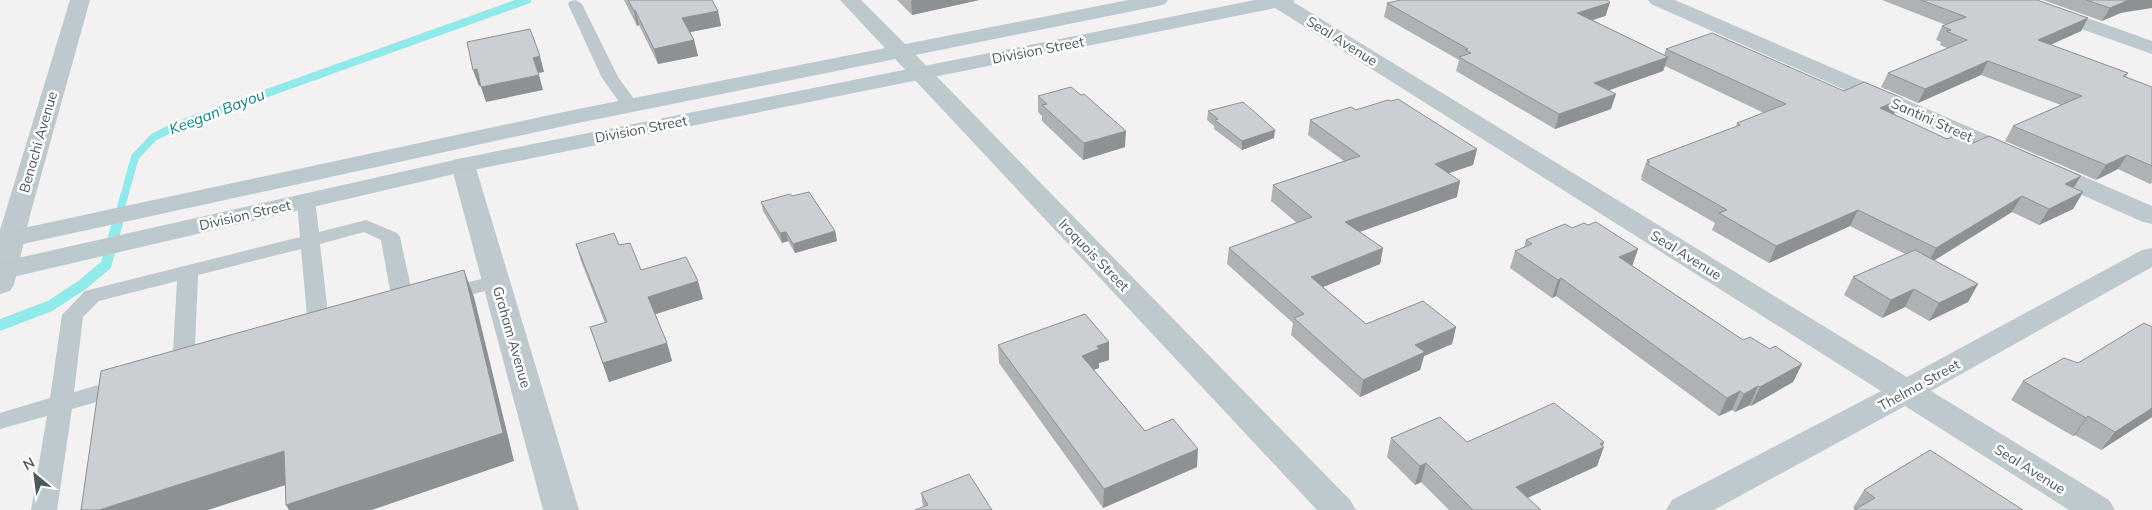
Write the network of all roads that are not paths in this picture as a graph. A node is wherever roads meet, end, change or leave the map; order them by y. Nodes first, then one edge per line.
1 (80, 0) edge
2 (850, 0) edge
3 (1158, 0) edge
4 (1280, 0) edge
5 (1658, 0) edge
6 (2018, 0) edge
7 (575, 4) dead end
8 (2152, 48) edge
9 (900, 50) junction
10 (921, 74) junction
11 (631, 106) junction
12 (463, 165) junction
13 (306, 201) junction
14 (2152, 216) edge
15 (6, 240) edge
16 (310, 240) junction
17 (2152, 256) edge
18 (188, 272) junction
19 (1, 276) edge
20 (496, 281) junction
21 (292, 339) edge
22 (1906, 392) junction
23 (61, 404) junction
24 (0, 421) edge
25 (44, 510) edge
26 (561, 510) edge
27 (1338, 510) edge
28 (1684, 510) edge
29 (2097, 510) edge

1 - 15 street, Benachi Avenue
2 - 9 street, Iroquois Street
3 - 9 main road, Division Street
4 - 10 main road, Division Street
4 - 22 street, Seal Avenue
5 - 14 street, Santini Street
6 - 8 street
7 - 11 lane
9 - 10 street, Iroquois Street
9 - 11 main road, Division Street
10 - 12 main road, Division Street
10 - 27 street, Iroquois Street
11 - 15 main road, Division Street
12 - 13 main road, Division Street
12 - 20 street, Graham Avenue
13 - 16 lane
13 - 19 main road, Division Street
15 - 19 street, Benachi Avenue
16 - 18 lane
16 - 20 lane
16 - 21 lane
17 - 22 street, Thelma Street
18 - 23 lane
18 - 23 lane
20 - 26 street, Graham Avenue
22 - 28 street, Thelma Street
22 - 29 street, Seal Avenue
23 - 24 lane
23 - 25 lane

